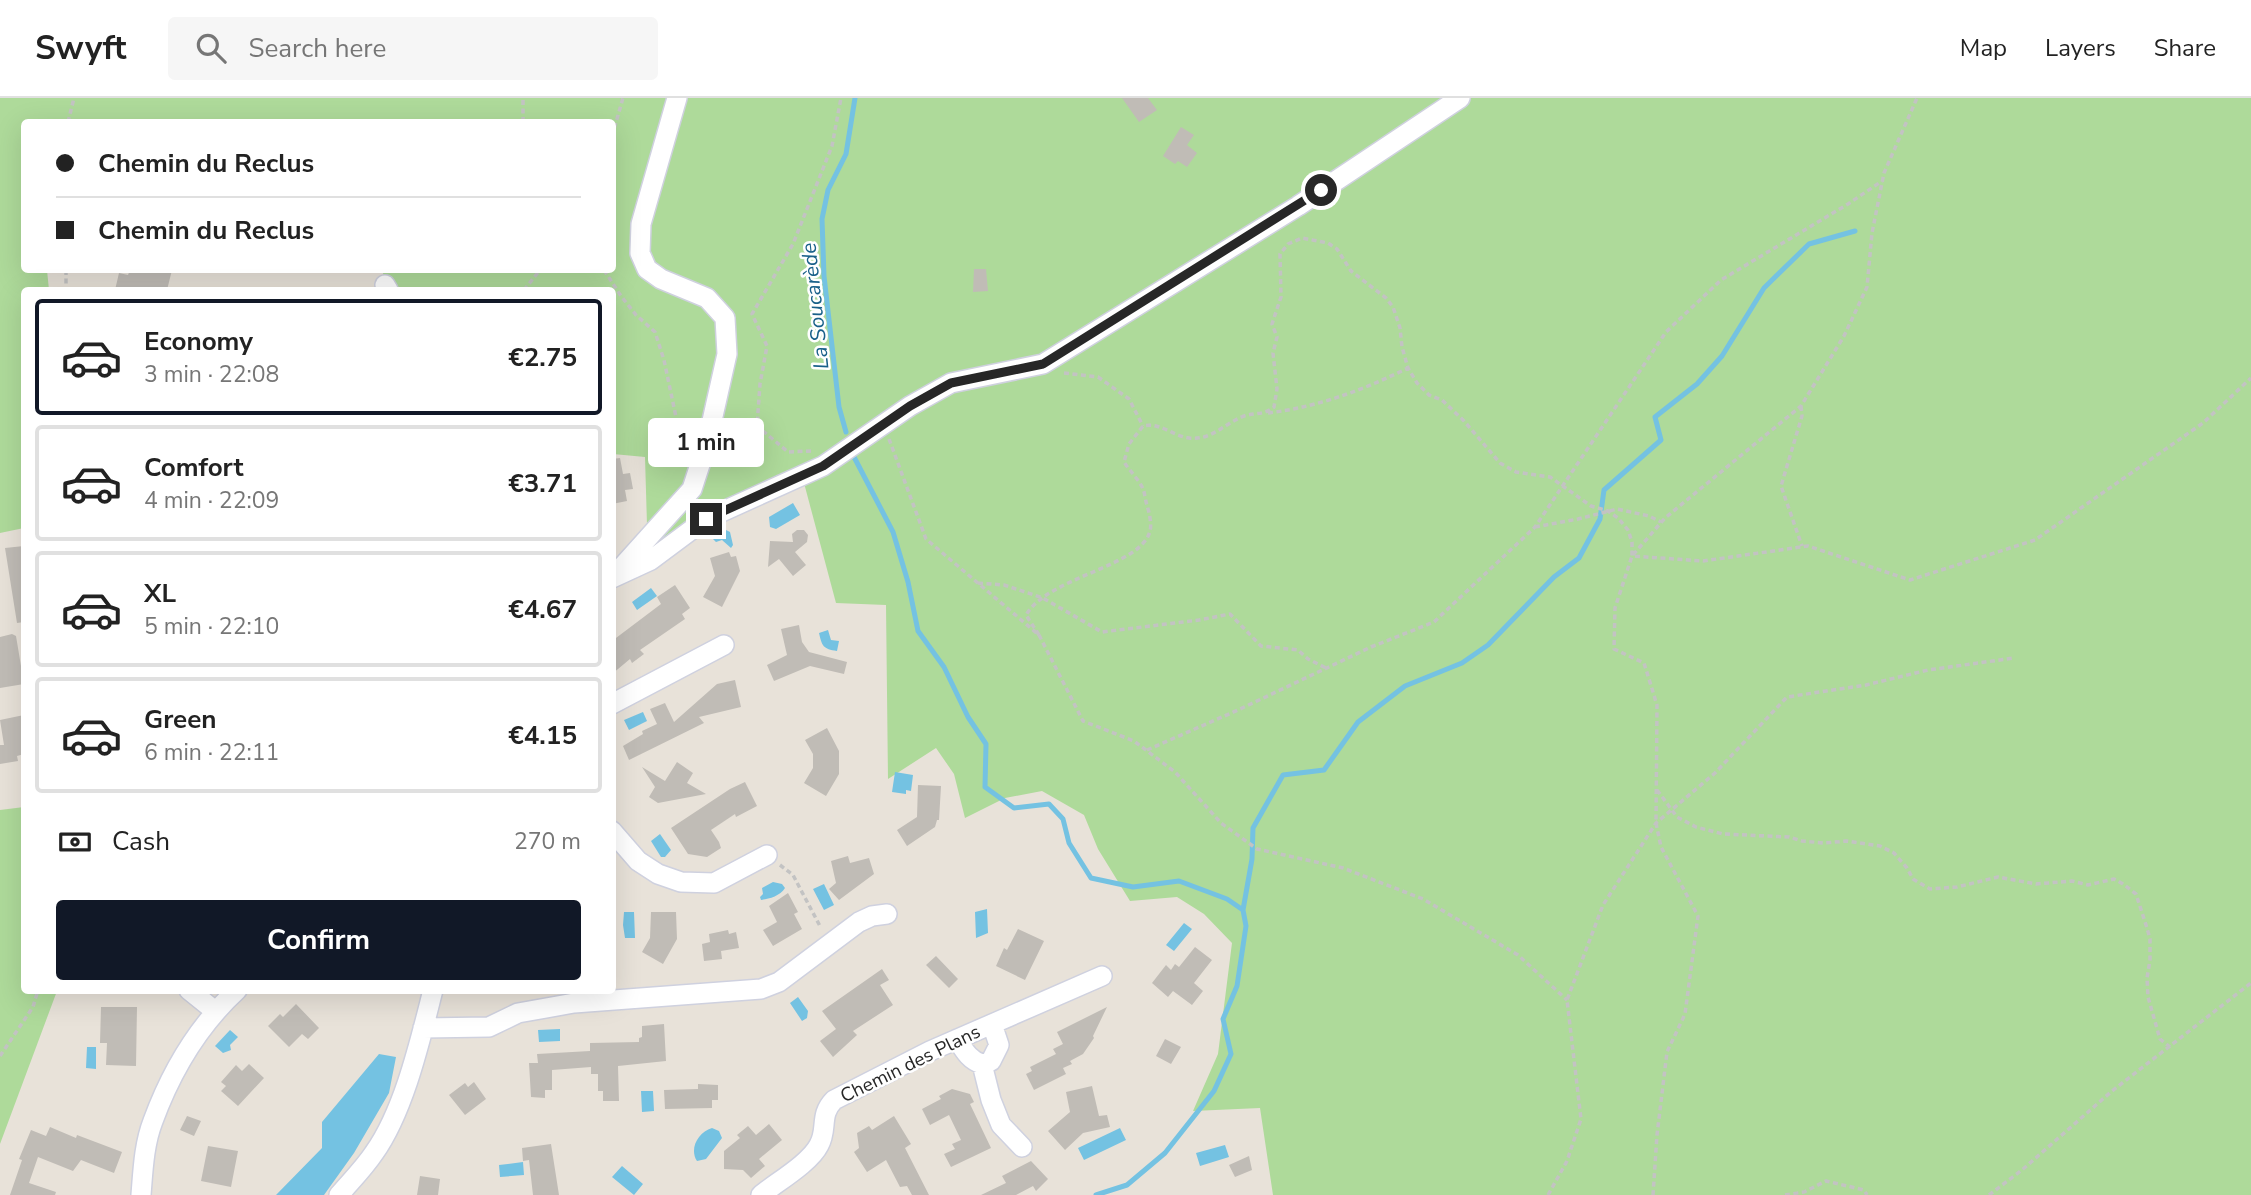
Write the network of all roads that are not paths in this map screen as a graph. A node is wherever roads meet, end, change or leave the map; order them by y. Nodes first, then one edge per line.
1 (677, 98) edge
2 (1460, 98) edge
3 (616, 574) edge
4 (616, 576) edge
5 (724, 645) dead end
6 (616, 702) edge
7 (616, 835) edge
8 (767, 855) road end
9 (887, 914) dead end
10 (1102, 976) dead end
11 (194, 994) edge
12 (233, 994) edge
13 (432, 994) edge
14 (215, 1011) junction
15 (992, 1024) junction
16 (423, 1028) junction
17 (957, 1039) junction
18 (982, 1064) junction
19 (1022, 1147) dead end
20 (141, 1195) edge
21 (339, 1195) edge
22 (761, 1195) edge

1 - 3 street
2 - 4 street
5 - 6 street
7 - 8 street
9 - 16 street
10 - 15 street, Chemin des Plans
11 - 14 street
12 - 14 street
13 - 16 street
14 - 20 street
15 - 17 street, Chemin des Plans
15 - 18 street
16 - 21 street
17 - 18 street
17 - 22 street, Chemin des Plans
18 - 19 street

